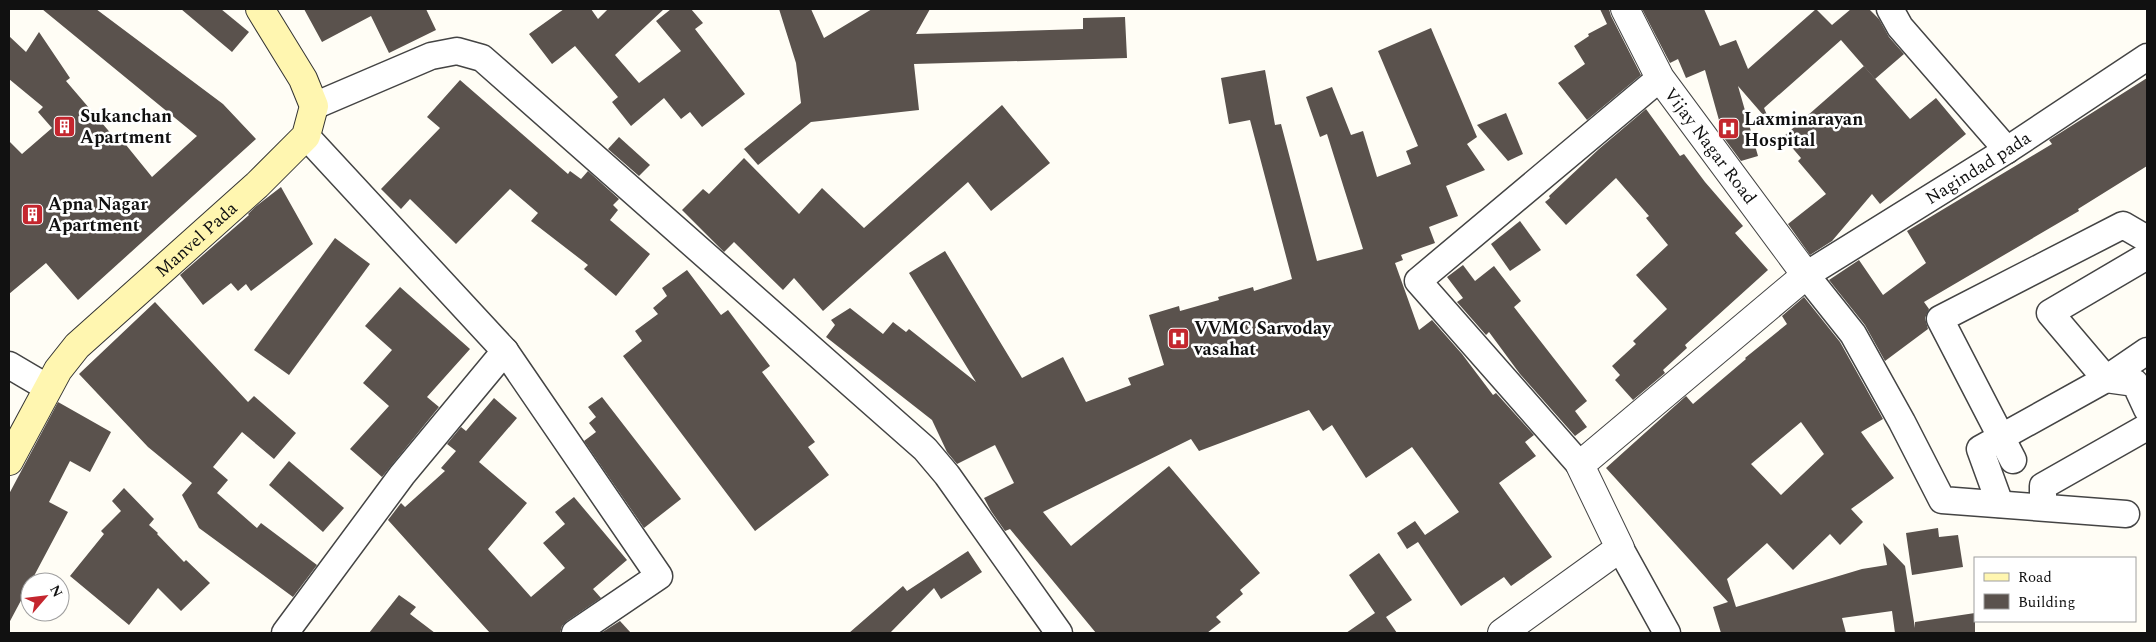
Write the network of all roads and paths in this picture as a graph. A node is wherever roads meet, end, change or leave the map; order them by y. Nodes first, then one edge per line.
1 (260, 9) edge
2 (1625, 9) edge
3 (1890, 9) edge
4 (2147, 57) edge
5 (1660, 78) junction
6 (314, 106) junction
7 (306, 136) junction
8 (2007, 150) junction
9 (2147, 239) edge
10 (2147, 256) edge
11 (1806, 275) junction
12 (505, 351) junction
13 (2147, 351) edge
14 (9, 365) edge
15 (2106, 379) junction
16 (48, 388) junction
17 (2147, 408) edge
18 (2147, 427) edge
19 (2008, 448) junction
20 (9, 461) edge
21 (1580, 465) junction
22 (2000, 504) junction
23 (2043, 507) junction
24 (2126, 514) dead end
25 (1620, 548) junction
26 (285, 633) edge
27 (575, 633) edge
28 (1059, 633) edge
29 (1502, 633) edge
30 (1667, 633) edge

1 - 6 main road
2 - 5 street, Vijay Nagar Road
3 - 8 street
4 - 8 street, Nagindad pada
5 - 11 street, Vijay Nagar Road
5 - 21 street
6 - 7 main road
6 - 28 street
7 - 12 street
7 - 16 main road, Manvel Pada
8 - 11 street, Nagindad pada
9 - 19 street
10 - 15 street
11 - 21 street
11 - 22 street
12 - 26 street
12 - 27 street
13 - 15 street
14 - 16 street
15 - 17 street
15 - 19 street
16 - 20 main road, Manvel Pada
18 - 23 street
19 - 22 street
21 - 25 street
22 - 23 street
23 - 24 street
25 - 29 street
25 - 30 street

